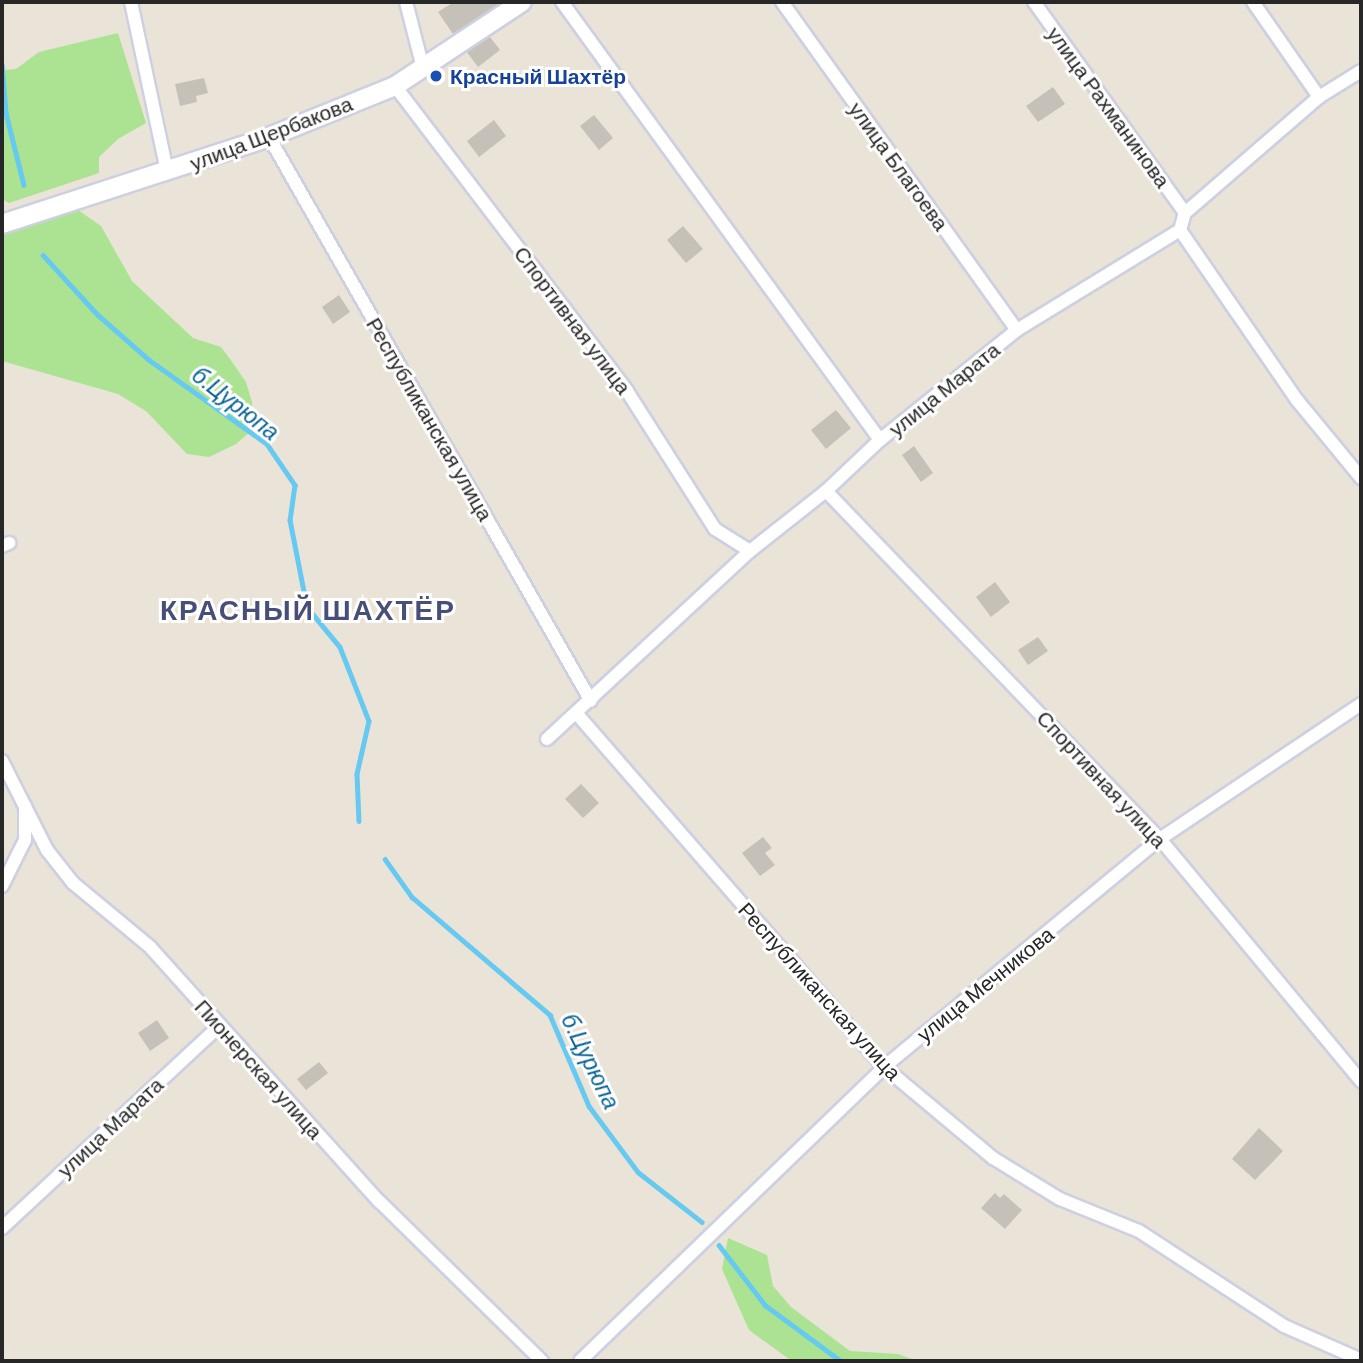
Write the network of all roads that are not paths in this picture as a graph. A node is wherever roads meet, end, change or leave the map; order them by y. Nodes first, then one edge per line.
1 (131, 2) edge
2 (406, 2) edge
3 (522, 2) edge
4 (562, 2) edge
5 (782, 2) edge
6 (1034, 2) edge
7 (1253, 2) edge
8 (423, 68) junction
9 (1361, 71) edge
10 (395, 86) junction
11 (1319, 97) junction
12 (269, 137) junction
13 (167, 172) junction
14 (1185, 213) junction
15 (2, 224) edge
16 (1180, 230) junction
17 (1017, 330) junction
18 (880, 440) junction
19 (1361, 478) edge
20 (826, 491) junction
21 (750, 551) junction
22 (591, 701) junction
23 (1361, 704) edge
24 (577, 714) junction
25 (547, 739) dead end
26 (2, 761) edge
27 (8, 782) edge
28 (25, 802) junction
29 (1160, 839) junction
30 (2, 886) edge
31 (219, 1026) junction
32 (884, 1067) junction
33 (1361, 1081) edge
34 (2, 1228) edge
35 (1361, 1360) edge
36 (542, 1361) edge
37 (580, 1361) edge

1 - 13 street
2 - 8 street
3 - 8 street, улица Щербакова
4 - 18 street
5 - 17 street, улица Благоева
6 - 14 street, улица Рахманинова
7 - 11 street
8 - 10 street, улица Щербакова
9 - 11 street
10 - 12 street, улица Щербакова
10 - 21 street, Спортивная улица
11 - 14 street
12 - 13 street, улица Щербакова
12 - 22 street, Республиканская улица
13 - 15 street, улица Щербакова
14 - 16 street
16 - 17 street, улица Марата
16 - 19 street
17 - 18 street, улица Марата
18 - 20 street, улица Марата
20 - 21 street, улица Марата
20 - 29 street, Спортивная улица
21 - 22 street, улица Марата
22 - 24 street, улица Марата
23 - 29 street, улица Мечникова
24 - 25 street, улица Марата
24 - 32 street, Республиканская улица
26 - 27 street, Пионерская улица
27 - 28 street, Пионерская улица
28 - 30 street
28 - 31 street, Пионерская улица
29 - 32 street, улица Мечникова
29 - 33 street, Спортивная улица
31 - 34 street, улица Марата
31 - 36 street, Пионерская улица
32 - 35 street, Республиканская улица
32 - 37 street, улица Мечникова

